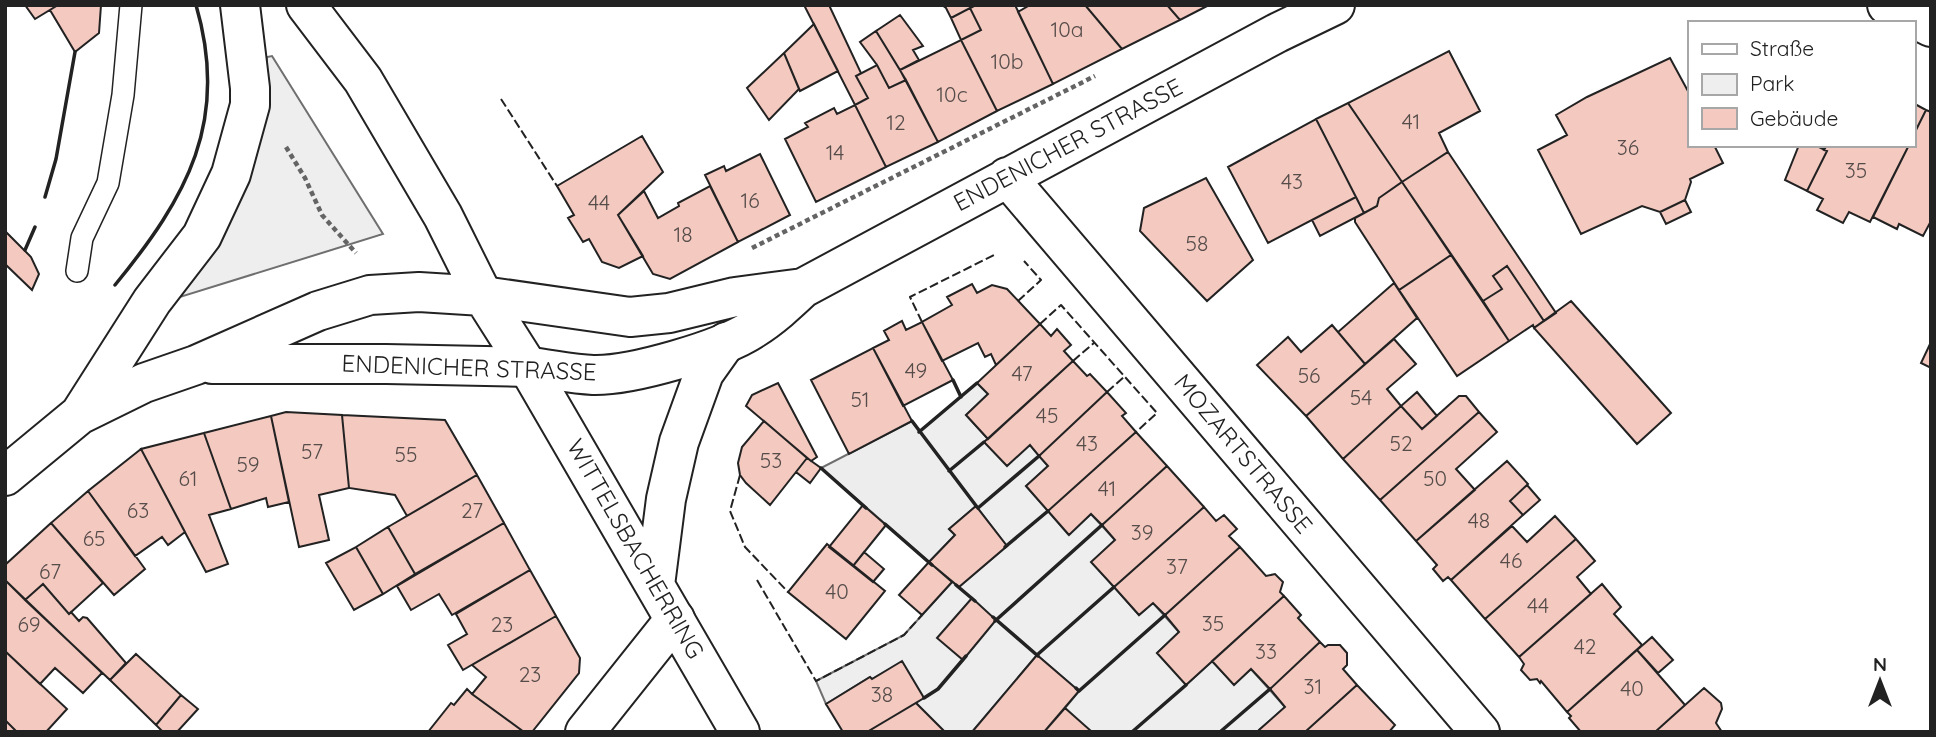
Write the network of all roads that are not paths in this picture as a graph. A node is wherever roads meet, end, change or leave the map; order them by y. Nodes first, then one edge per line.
1 (131, 5) edge
2 (240, 5) edge
3 (306, 5) edge
4 (1335, 5) edge
5 (1887, 5) edge
6 (1931, 27) edge
7 (1007, 177) junction
8 (77, 271) dead end
9 (803, 288) junction
10 (483, 296) junction
11 (726, 342) junction
12 (196, 365) junction
13 (528, 367) junction
14 (79, 415) junction
15 (5, 476) edge
16 (655, 585) junction
17 (676, 619) junction
18 (585, 732) edge
19 (740, 732) edge
20 (1479, 732) edge

1 - 8 lane
2 - 14 street
3 - 10 street, WITTELSBACHERRING
4 - 7 street, ENDENICHER STRASSE
5 - 6 street
7 - 9 street, ENDENICHER STRASSE
7 - 20 street, MOZARTSTRASSE
9 - 10 street, ENDENICHER STRASSE
9 - 11 street, ENDENICHER STRASSE
10 - 12 street, ENDENICHER STRASSE
10 - 13 street, WITTELSBACHERRING
11 - 13 street, ENDENICHER STRASSE
11 - 16 street
12 - 13 street, ENDENICHER STRASSE
12 - 14 street, ENDENICHER STRASSE
13 - 16 street, WITTELSBACHERRING
14 - 15 street, ENDENICHER STRASSE
16 - 17 street, WITTELSBACHERRING
17 - 18 street
17 - 19 street, WITTELSBACHERRING

